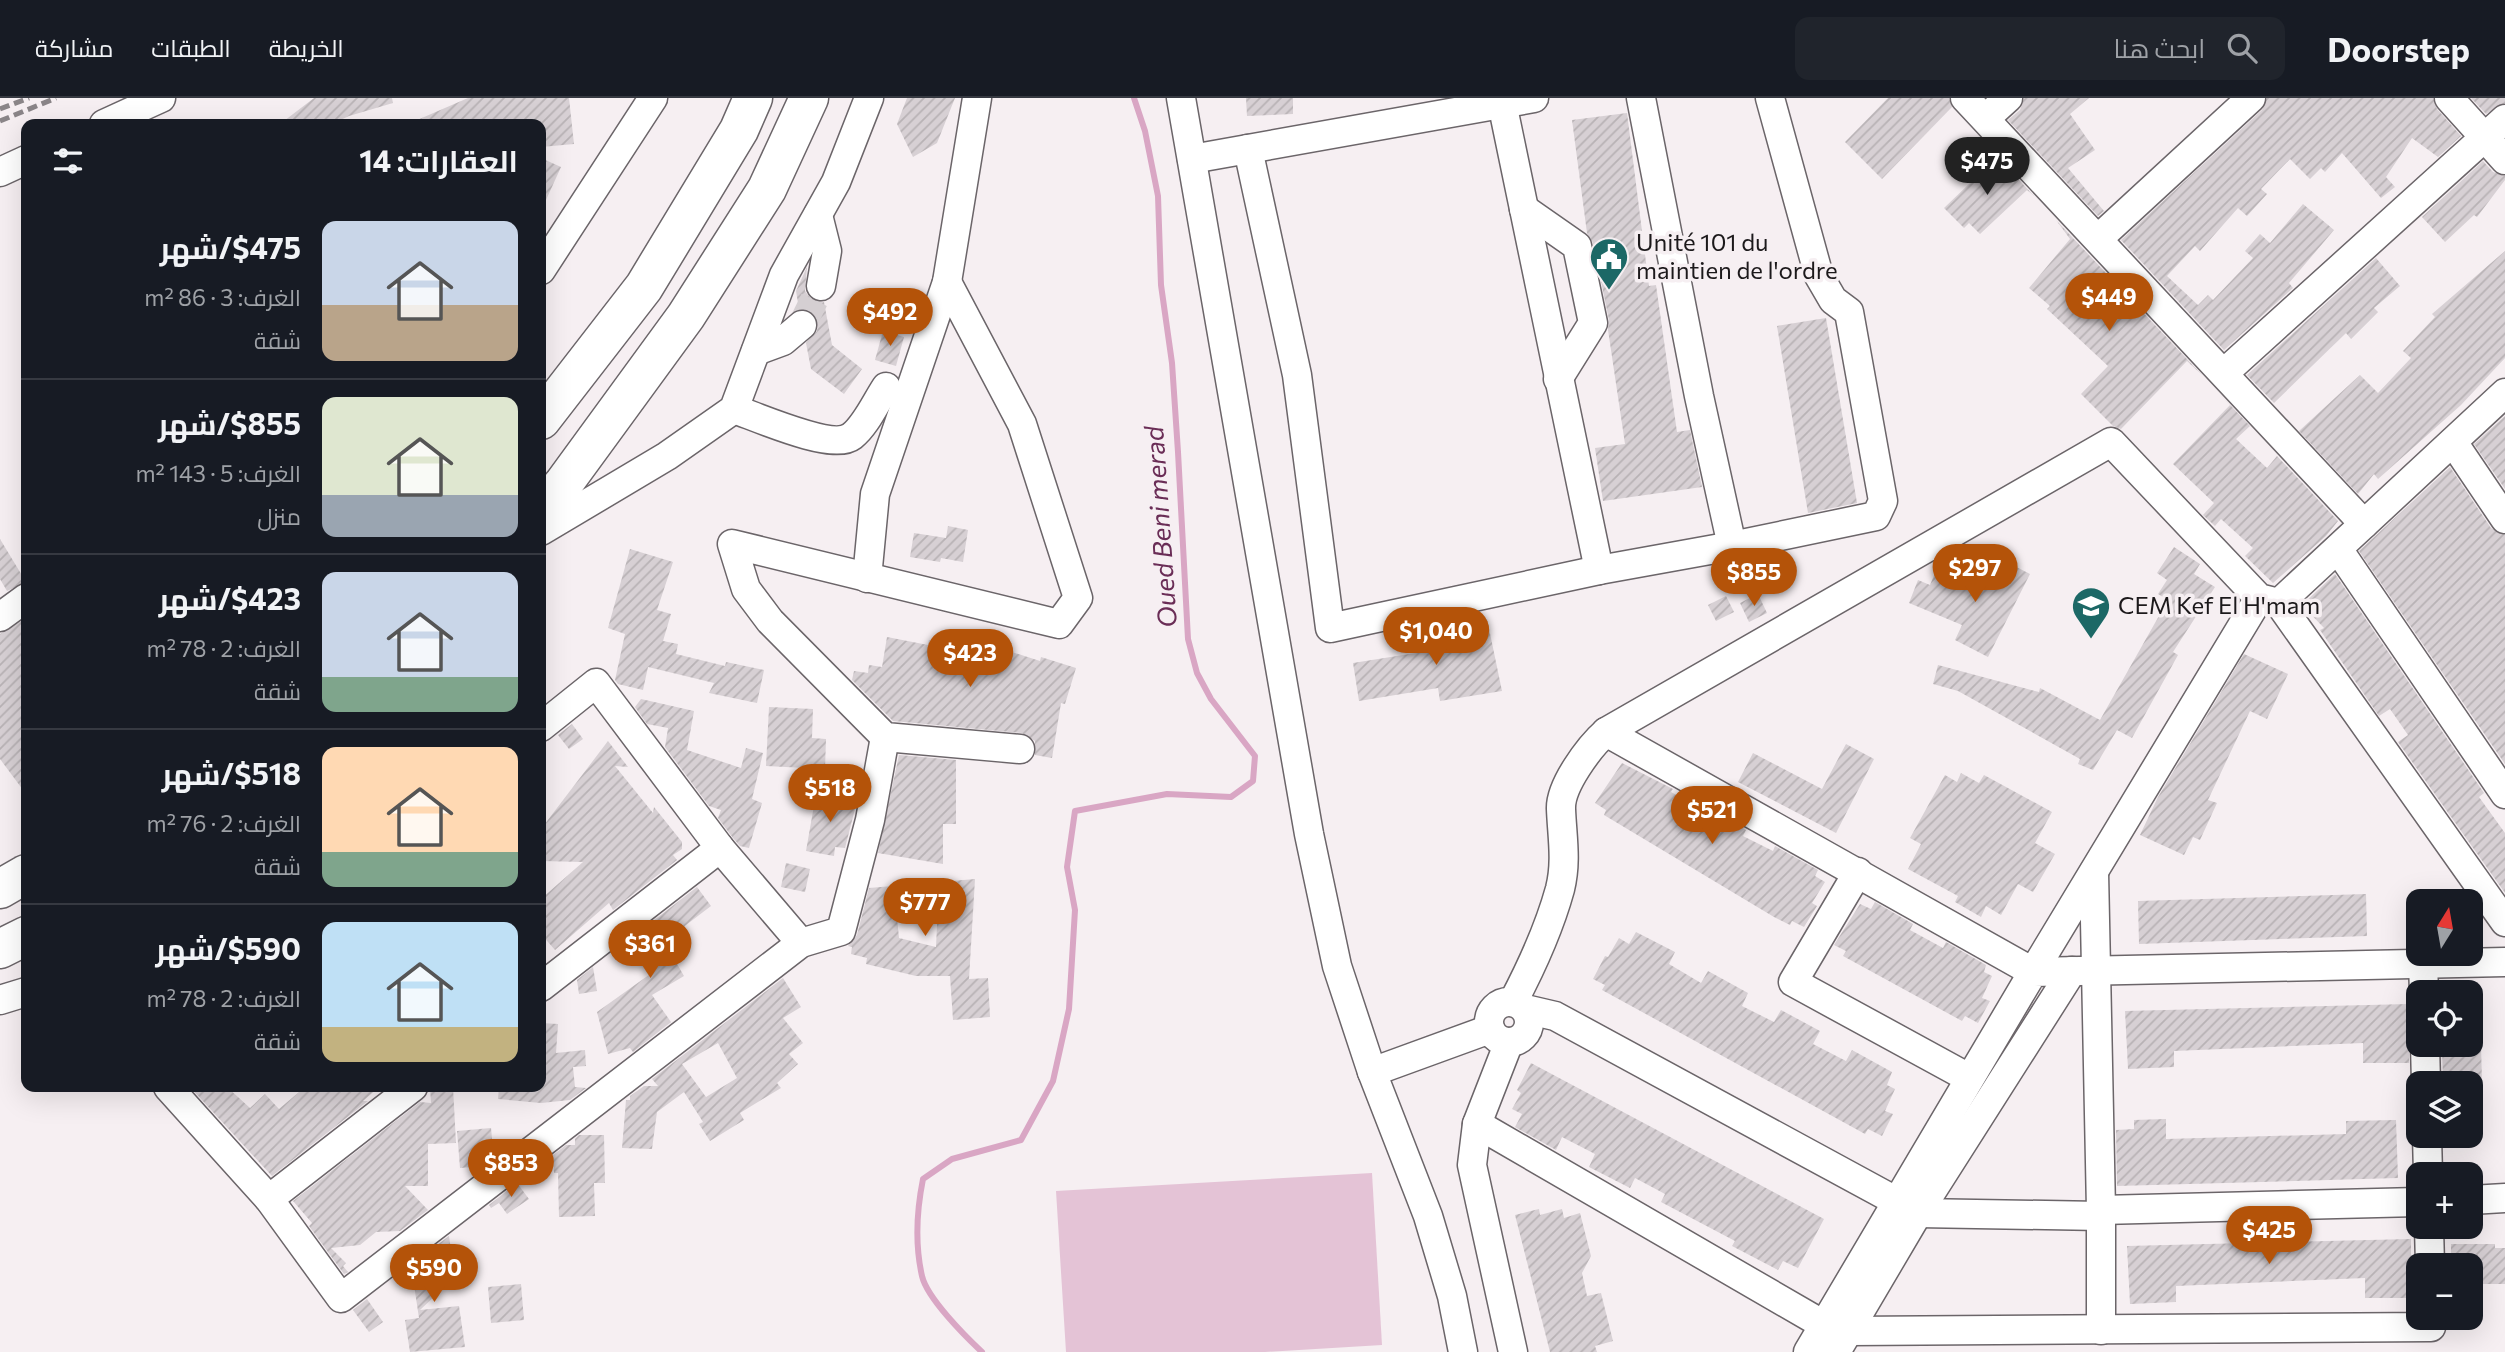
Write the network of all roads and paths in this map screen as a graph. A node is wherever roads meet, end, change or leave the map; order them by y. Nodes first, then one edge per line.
1 (653, 98) edge
2 (753, 98) edge
3 (809, 98) edge
4 (869, 98) edge
5 (977, 98) edge
6 (1181, 98) edge
7 (1534, 98) edge
8 (1641, 98) edge
9 (1770, 98) edge
10 (1965, 98) edge
11 (2008, 98) edge
12 (2251, 98) edge
13 (2449, 98) edge
14 (1502, 101) edge
15 (150, 110) edge
16 (1986, 118) junction
17 (120, 119) edge
18 (2495, 128) edge
19 (1248, 149) junction
20 (1192, 159) junction
21 (2505, 160) edge
22 (21, 162) edge
23 (0, 172) edge
24 (1524, 209) junction
25 (818, 215) junction
26 (2099, 238) junction
27 (546, 262) edge
28 (947, 282) junction
29 (821, 286) tunnel mouth
30 (802, 325) tunnel mouth
31 (756, 351) junction
32 (2224, 373) junction
33 (1558, 380) junction
34 (886, 387) dead end
35 (2505, 393) edge
36 (734, 409) junction
37 (546, 414) edge
38 (2452, 442) junction
39 (546, 504) edge
40 (2505, 519) edge
41 (2364, 524) junction
42 (546, 528) edge
43 (1732, 546) junction
44 (2338, 548) junction
45 (1599, 569) junction
46 (867, 578) junction
47 (2269, 601) junction
48 (21, 602) edge
49 (0, 617) edge
50 (546, 723) edge
51 (1606, 732) junction
52 (885, 737) junction
53 (1020, 749) dead end
54 (2505, 794) edge
55 (720, 848) junction
56 (1858, 872) junction
57 (2094, 872) junction
58 (21, 877) edge
59 (0, 888) edge
60 (2505, 922) edge
61 (21, 938) edge
62 (801, 943) junction
63 (0, 949) edge
64 (2505, 962) edge
65 (2483, 963) edge
66 (2406, 964) edge
67 (2084, 971) junction
68 (2033, 972) junction
69 (546, 984) edge
70 (21, 994) edge
71 (0, 1000) edge
72 (1519, 1006) junction
73 (1500, 1036) junction
74 (1372, 1072) junction
75 (1969, 1078) junction
76 (173, 1092) edge
77 (407, 1092) edge
78 (1478, 1124) junction
79 (2505, 1198) edge
80 (269, 1199) junction
81 (2483, 1199) edge
82 (2406, 1202) edge
83 (1906, 1209) junction
84 (2101, 1213) junction
85 (2406, 1327) edge
86 (2101, 1330) junction
87 (1836, 1336) edge
88 (1463, 1352) edge
89 (1513, 1352) edge
90 (1808, 1352) edge

1 - 27 street
2 - 37 highway
3 - 39 highway
4 - 25 street
5 - 28 street
6 - 20 street
7 - 14 street
8 - 43 street
9 - 43 street
10 - 16 street
11 - 16 street
12 - 26 street
13 - 18 street
14 - 19 street
14 - 24 street
15 - 17 street
16 - 26 street
18 - 21 street
18 - 32 street
19 - 20 street
19 - 45 street
20 - 74 street
22 - 23 street
24 - 33 street
24 - 33 street
25 - 29 street
25 - 31 street
26 - 32 street
28 - 46 street
28 - 46 street
30 - 31 street
31 - 36 street
32 - 41 street
33 - 45 street
34 - 36 street
35 - 38 street
36 - 42 street
38 - 40 street
38 - 41 street
41 - 44 street
43 - 45 street
44 - 47 street
44 - 54 street
46 - 52 street
47 - 51 street
47 - 57 street
47 - 60 street
48 - 49 street
50 - 55 street
51 - 56 street
51 - 72 street
52 - 53 street
52 - 62 street
55 - 62 street
55 - 69 street
56 - 68 street
56 - 75 street
57 - 67 street
57 - 68 street
58 - 59 highway
61 - 63 highway
62 - 80 street
64 - 65 street
66 - 67 street
67 - 68 street
67 - 83 street
67 - 84 street
68 - 75 street
70 - 71 street
72 - 73 street
72 - 83 street
73 - 74 street
73 - 78 street
74 - 88 street
75 - 83 street
76 - 80 street
77 - 80 street
78 - 87 street
78 - 89 street
79 - 81 street
82 - 84 street
83 - 84 street
83 - 87 street
84 - 86 street
85 - 86 street
86 - 87 street
87 - 90 street

